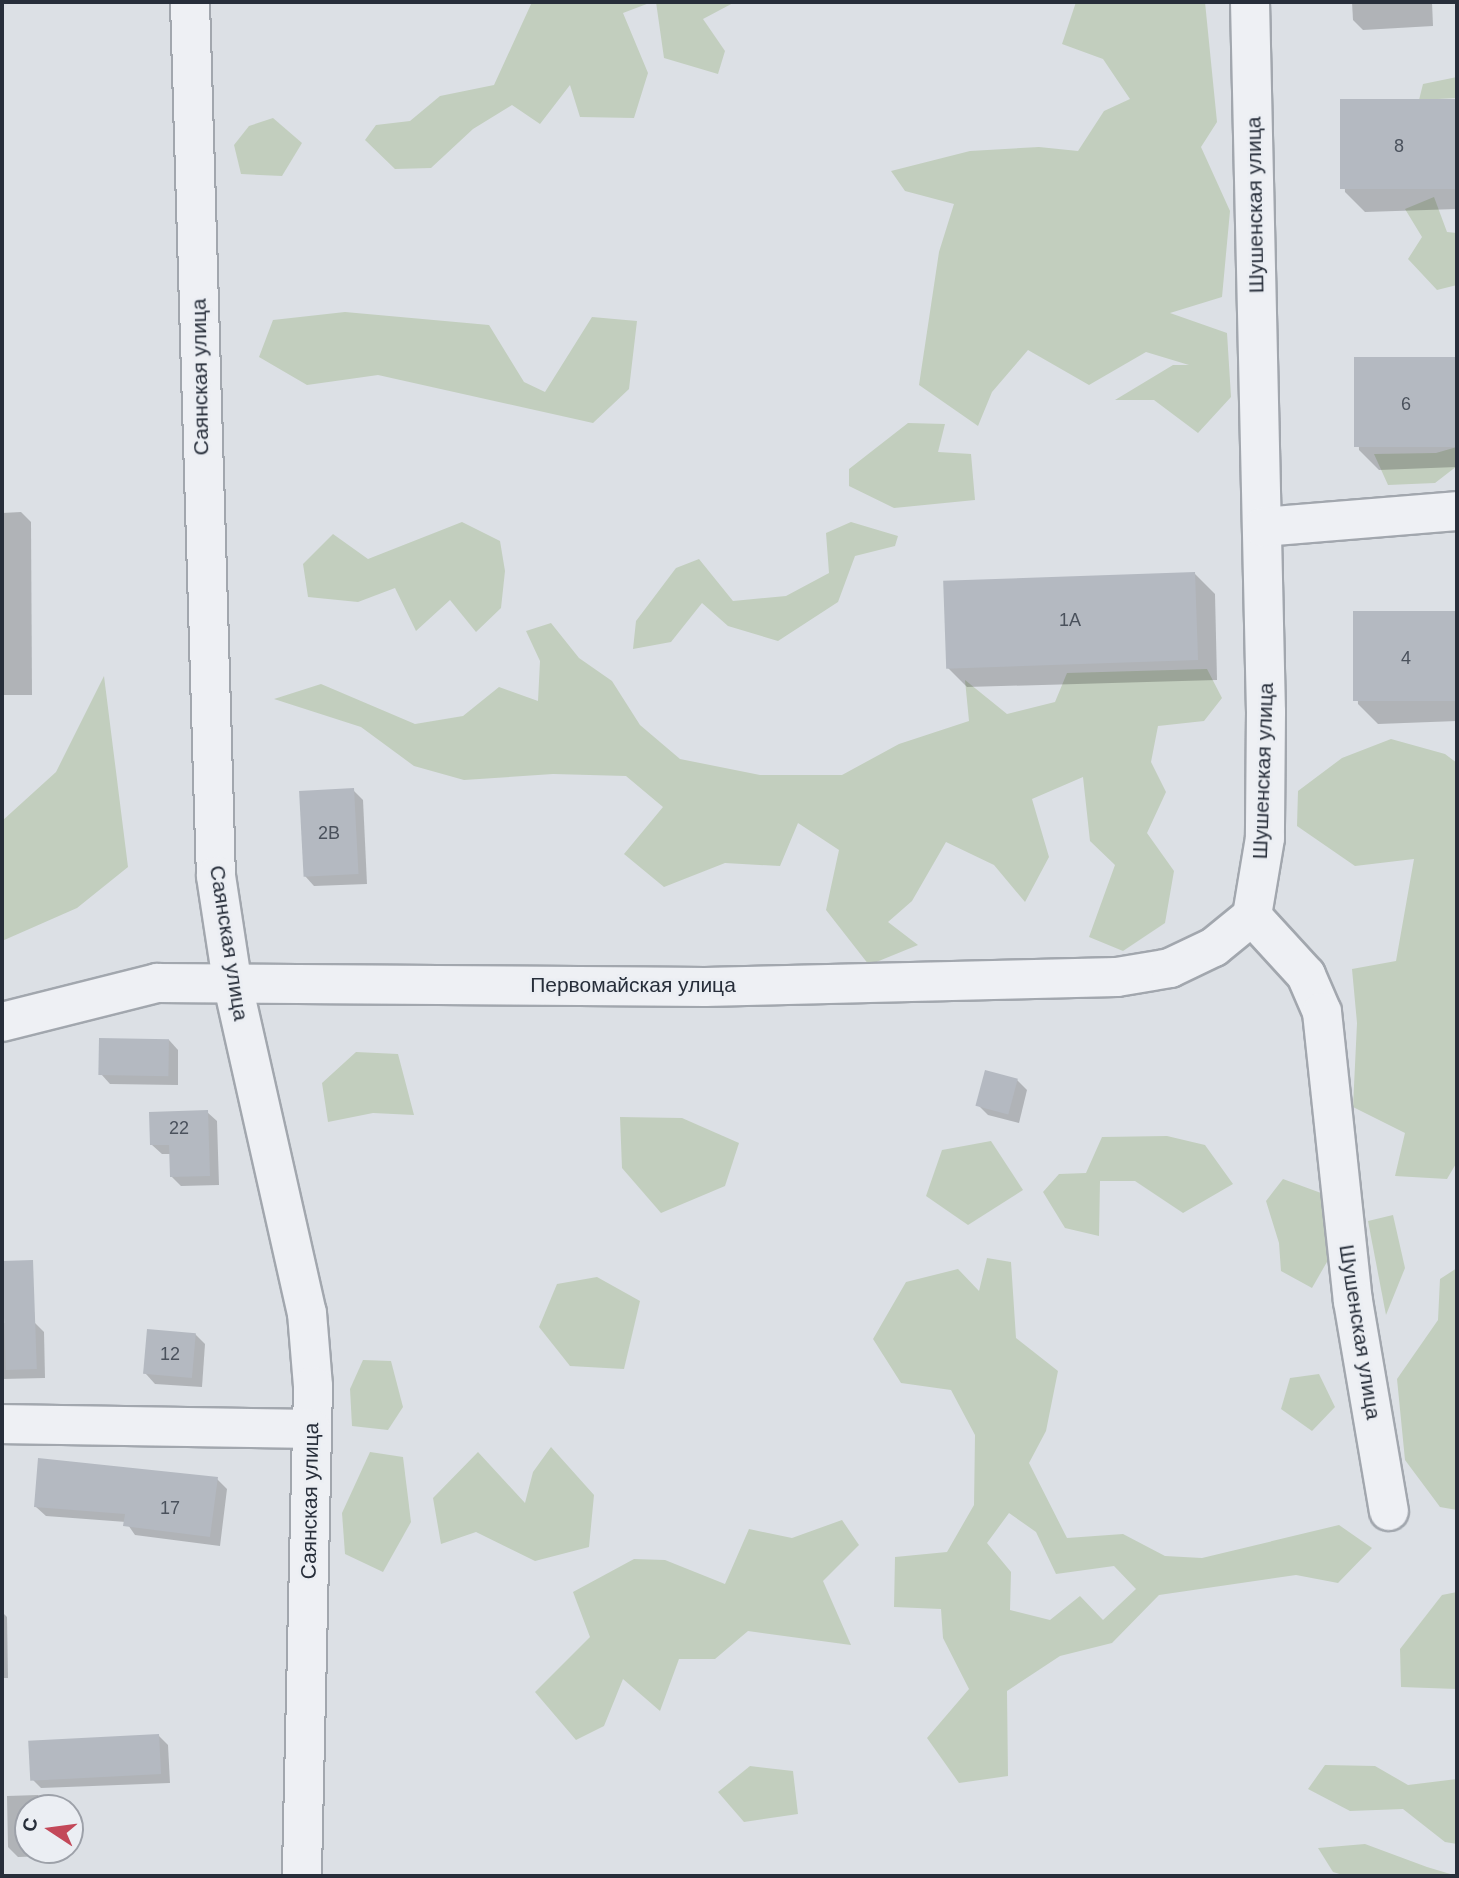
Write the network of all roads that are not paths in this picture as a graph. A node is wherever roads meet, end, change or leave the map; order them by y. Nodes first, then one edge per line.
1 (190, 2) edge
2 (1250, 2) edge
3 (1457, 511) edge
4 (1263, 527) junction
5 (1252, 916) junction
6 (232, 981) junction
7 (2, 1022) edge
8 (2, 1424) edge
9 (311, 1429) junction
10 (1389, 1511) dead end
11 (302, 1876) edge

1 - 6 street, Саянская улица
2 - 4 street, Шушенская улица
3 - 4 street
4 - 5 street, Шушенская улица
5 - 6 street, Первомайская улица
5 - 10 street, Шушенская улица
6 - 7 street, Первомайская улица
6 - 9 street, Саянская улица
8 - 9 street
9 - 11 street, Саянская улица

